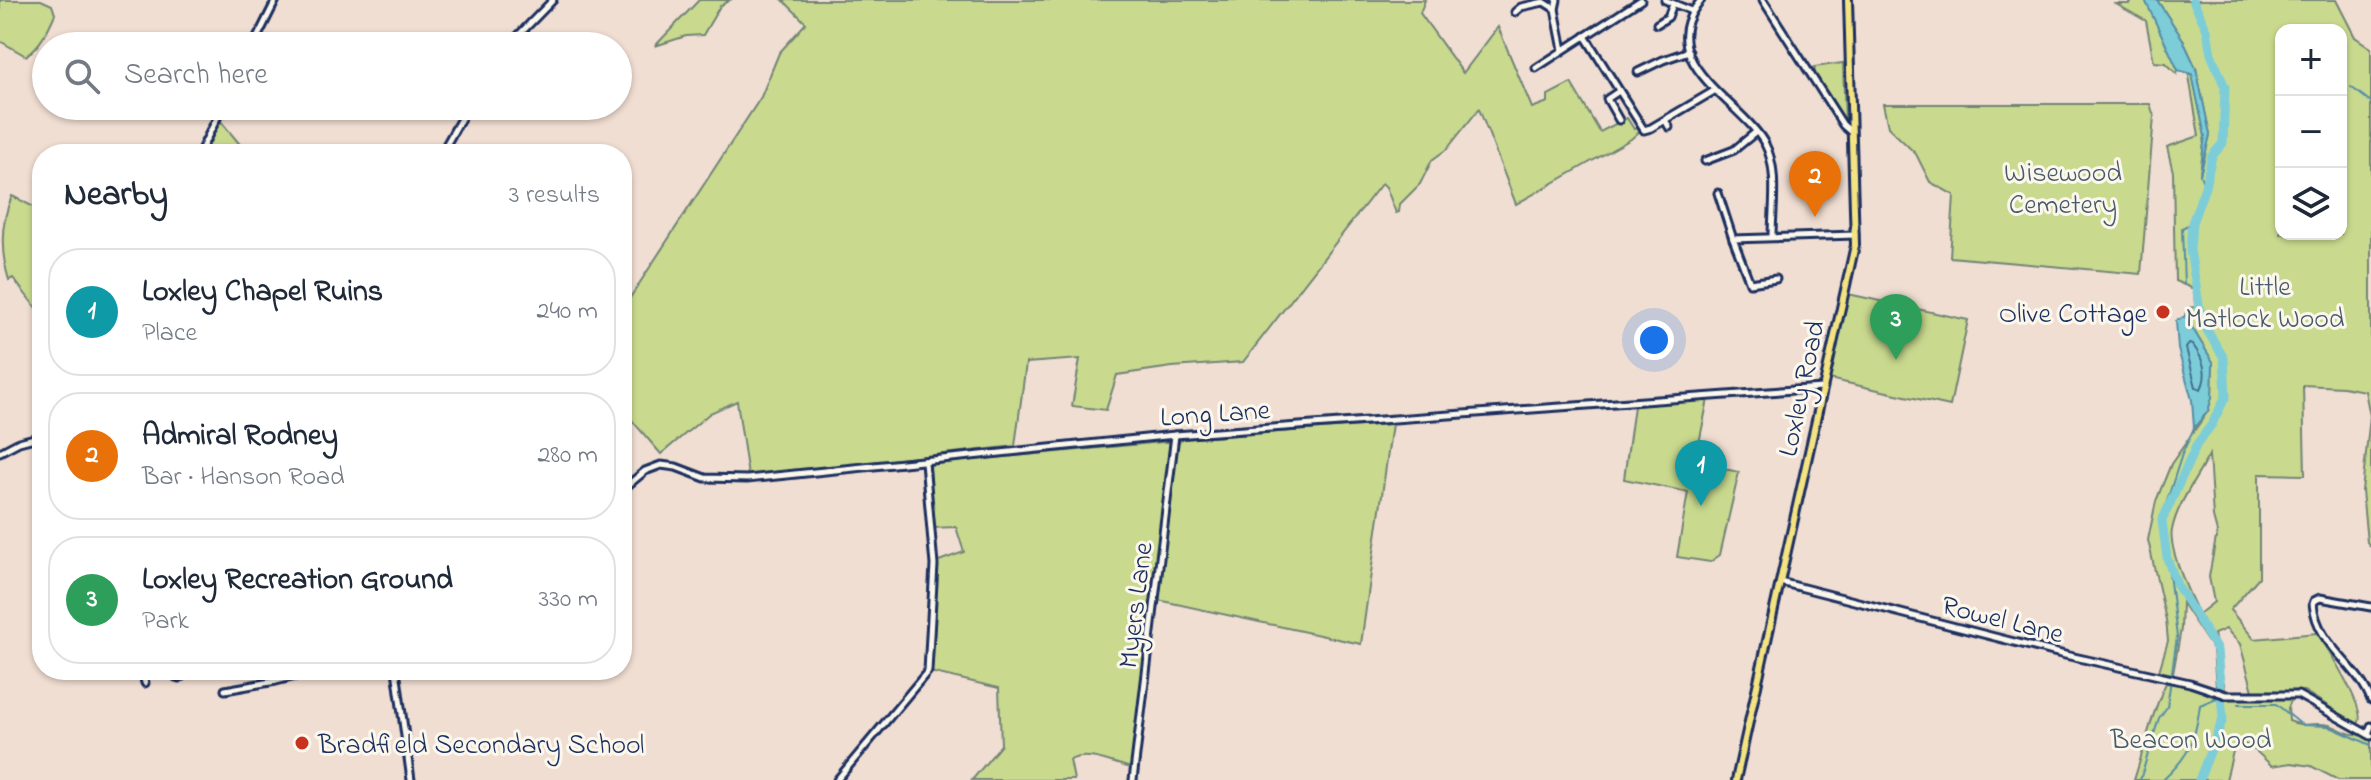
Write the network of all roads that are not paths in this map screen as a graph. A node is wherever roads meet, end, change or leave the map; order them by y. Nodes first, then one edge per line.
1 (276, 0) edge
2 (553, 0) edge
3 (1557, 0) edge
4 (1641, 0) edge
5 (1665, 0) edge
6 (1701, 0) edge
7 (1763, 0) edge
8 (1848, 0) edge
9 (1673, 4) junction
10 (1555, 9) junction
11 (1692, 11) junction
12 (1515, 12) dead end
13 (1657, 24) dead end
14 (260, 32) edge
15 (522, 32) edge
16 (1585, 36) junction
17 (1563, 50) junction
18 (1689, 51) junction
19 (1536, 68) dead end
20 (1638, 72) dead end
21 (1619, 91) junction
22 (1714, 91) junction
23 (216, 120) edge
24 (460, 120) edge
25 (1619, 120) dead end
26 (1665, 120) junction
27 (1669, 127) dead end
28 (1756, 132) junction
29 (1851, 132) junction
30 (204, 144) edge
31 (447, 144) edge
32 (1705, 161) dead end
33 (1718, 193) dead end
34 (1855, 235) junction
35 (1772, 237) junction
36 (1733, 239) junction
37 (1776, 279) dead end
38 (1822, 388) junction
39 (1175, 435) junction
40 (32, 439) edge
41 (0, 452) edge
42 (925, 462) junction
43 (632, 482) edge
44 (1780, 582) junction
45 (2371, 607) edge
46 (144, 680) edge
47 (280, 680) edge
48 (397, 680) edge
49 (145, 683) dead end
50 (225, 690) dead end
51 (2371, 700) edge
52 (2371, 726) edge
53 (2369, 735) edge
54 (411, 780) edge
55 (837, 780) edge
56 (1133, 780) edge
57 (1736, 780) edge

1 - 14 street
2 - 15 street
3 - 10 street
4 - 16 street
5 - 9 street
6 - 11 street
7 - 29 street
8 - 29 main road, Loxley Road
9 - 11 street
9 - 13 street
10 - 12 street
10 - 17 street
11 - 18 street
16 - 17 street
16 - 21 street
17 - 19 street
18 - 20 street
18 - 22 street
21 - 25 street
21 - 26 street
22 - 26 street
22 - 28 street
23 - 30 street
24 - 31 street
26 - 27 street
28 - 32 street
28 - 35 street
29 - 34 main road, Loxley Road
33 - 36 street
34 - 35 street
34 - 38 main road, Loxley Road
35 - 36 street
36 - 37 street
38 - 39 street, Long Lane
38 - 44 main road, Loxley Road
39 - 42 street, Long Lane
39 - 56 street, Myers Lane
40 - 41 street
42 - 43 street, Long Lane
42 - 55 street
44 - 53 street, Rowel Lane
44 - 57 main road, Loxley Road
45 - 51 street
46 - 49 street
47 - 50 street
48 - 54 street
52 - 53 street

